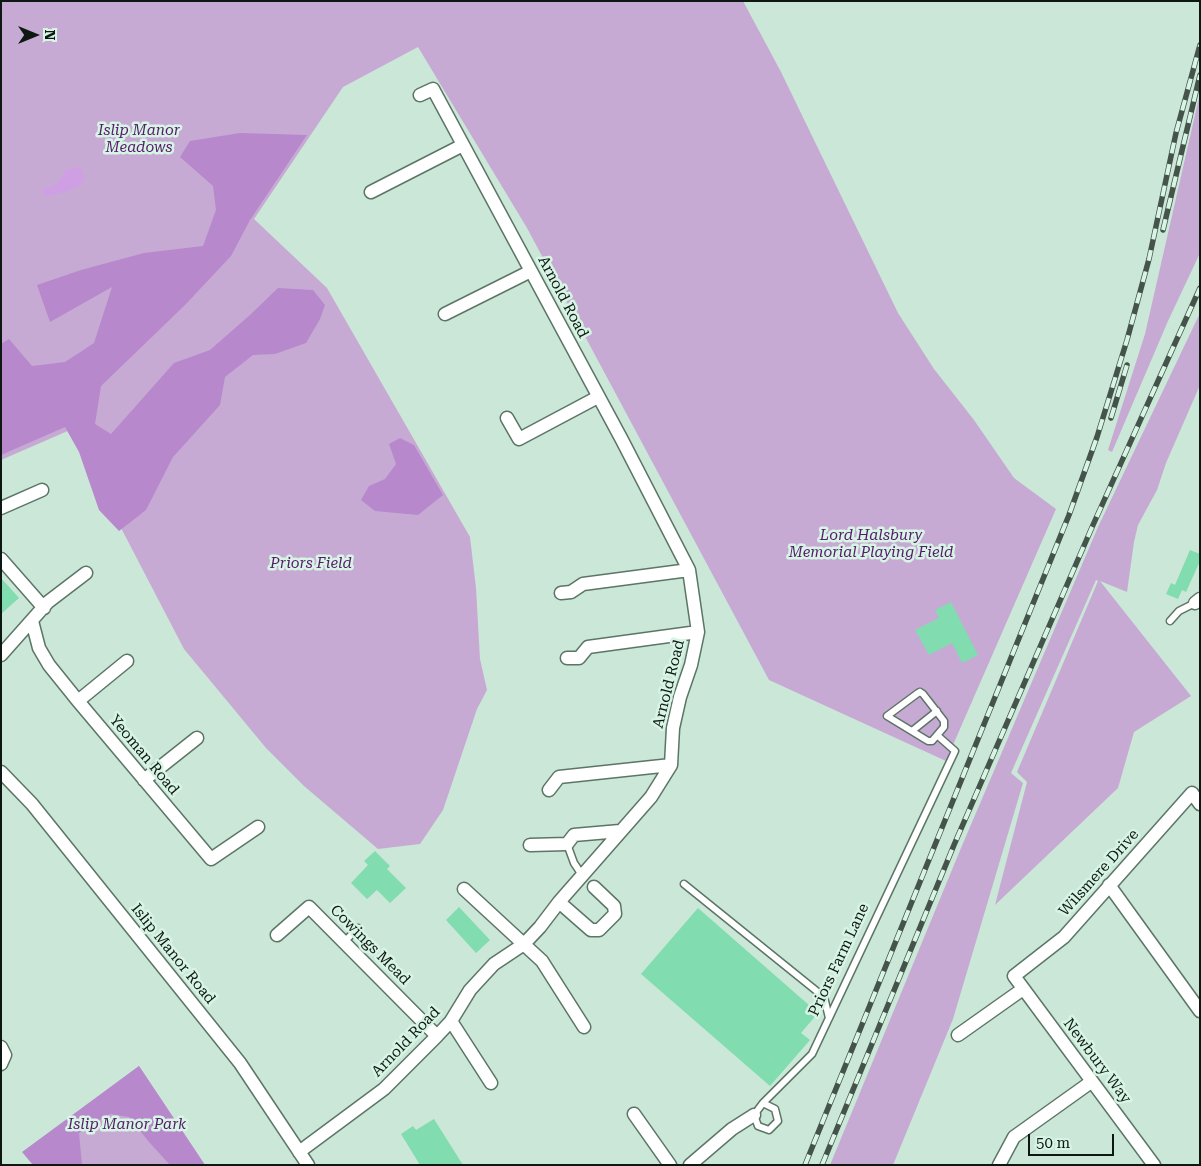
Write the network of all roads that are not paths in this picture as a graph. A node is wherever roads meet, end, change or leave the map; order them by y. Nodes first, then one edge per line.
1 (420, 95) dead end
2 (463, 144) junction
3 (371, 192) dead end
4 (531, 270) junction
5 (445, 314) dead end
6 (598, 397) junction
7 (507, 418) dead end
8 (42, 490) dead end
9 (1, 508) edge
10 (1, 559) edge
11 (689, 570) junction
12 (86, 573) dead end
13 (561, 593) dead end
14 (1198, 601) edge
15 (44, 608) junction
16 (32, 621) junction
17 (1170, 621) dead end
18 (698, 632) junction
19 (1, 655) edge
20 (567, 658) dead end
21 (127, 661) dead end
22 (78, 701) junction
23 (937, 711) junction
24 (912, 731) junction
25 (938, 736) junction
26 (197, 738) dead end
27 (671, 765) junction
28 (1, 772) edge
29 (144, 780) junction
30 (549, 790) dead end
31 (1200, 804) edge
32 (258, 827) dead end
33 (620, 831) junction
34 (567, 844) junction
35 (530, 846) dead end
36 (582, 875) junction
37 (684, 884) dead end
38 (1109, 886) junction
39 (594, 887) dead end
40 (464, 889) dead end
41 (559, 902) junction
42 (358, 928) dead end
43 (277, 935) dead end
44 (344, 942) junction
45 (524, 944) junction
46 (1014, 976) joint
47 (1023, 989) junction
48 (1200, 1011) edge
49 (829, 1018) junction
50 (451, 1021) junction
51 (584, 1027) dead end
52 (958, 1035) dead end
53 (438, 1036) junction
54 (1, 1047) edge
55 (1, 1064) edge
56 (1091, 1082) junction
57 (491, 1083) dead end
58 (763, 1103) junction
59 (634, 1114) dead end
60 (754, 1115) junction
61 (299, 1152) junction
62 (308, 1165) edge
63 (670, 1165) edge
64 (690, 1165) edge
65 (999, 1165) edge
66 (1154, 1165) edge

1 - 2 street, Arnold Road
2 - 3 street
2 - 4 street, Arnold Road
4 - 5 street
4 - 6 street, Arnold Road
6 - 7 street
6 - 11 street, Arnold Road
8 - 9 street
10 - 15 street
11 - 13 street
11 - 18 street, Arnold Road
12 - 15 street
14 - 17 lane
15 - 16 street
16 - 19 street
16 - 22 street, Yeoman Road
18 - 20 street
18 - 27 street, Arnold Road
21 - 22 street
22 - 29 street, Yeoman Road
23 - 24 lane
23 - 24 lane
23 - 25 lane
24 - 25 lane
25 - 49 lane, Priors Farm Lane
26 - 29 street
27 - 30 street
27 - 33 street, Arnold Road
28 - 61 street, Islip Manor Road
29 - 32 street, Yeoman Road
31 - 38 street, Wilsmere Drive
33 - 34 street
33 - 36 street, Arnold Road
34 - 35 street
34 - 36 lane
36 - 41 street, Arnold Road
37 - 49 lane
38 - 46 street, Wilsmere Drive
38 - 48 street
39 - 41 street
40 - 45 street
41 - 45 street, Arnold Road
42 - 44 lane
43 - 44 street, Cowings Mead
44 - 53 street, Cowings Mead
45 - 50 street, Arnold Road
45 - 51 street
46 - 47 street, Newbury Way
47 - 52 street
47 - 56 street, Newbury Way
49 - 58 lane, Priors Farm Lane
50 - 53 street, Arnold Road
50 - 57 street
53 - 61 street, Arnold Road
54 - 55 street
56 - 65 street
56 - 66 street, Newbury Way
58 - 60 lane, Priors Farm Lane
58 - 60 lane
59 - 63 street
60 - 64 street, Priors Farm Lane
61 - 62 street, Islip Manor Road

